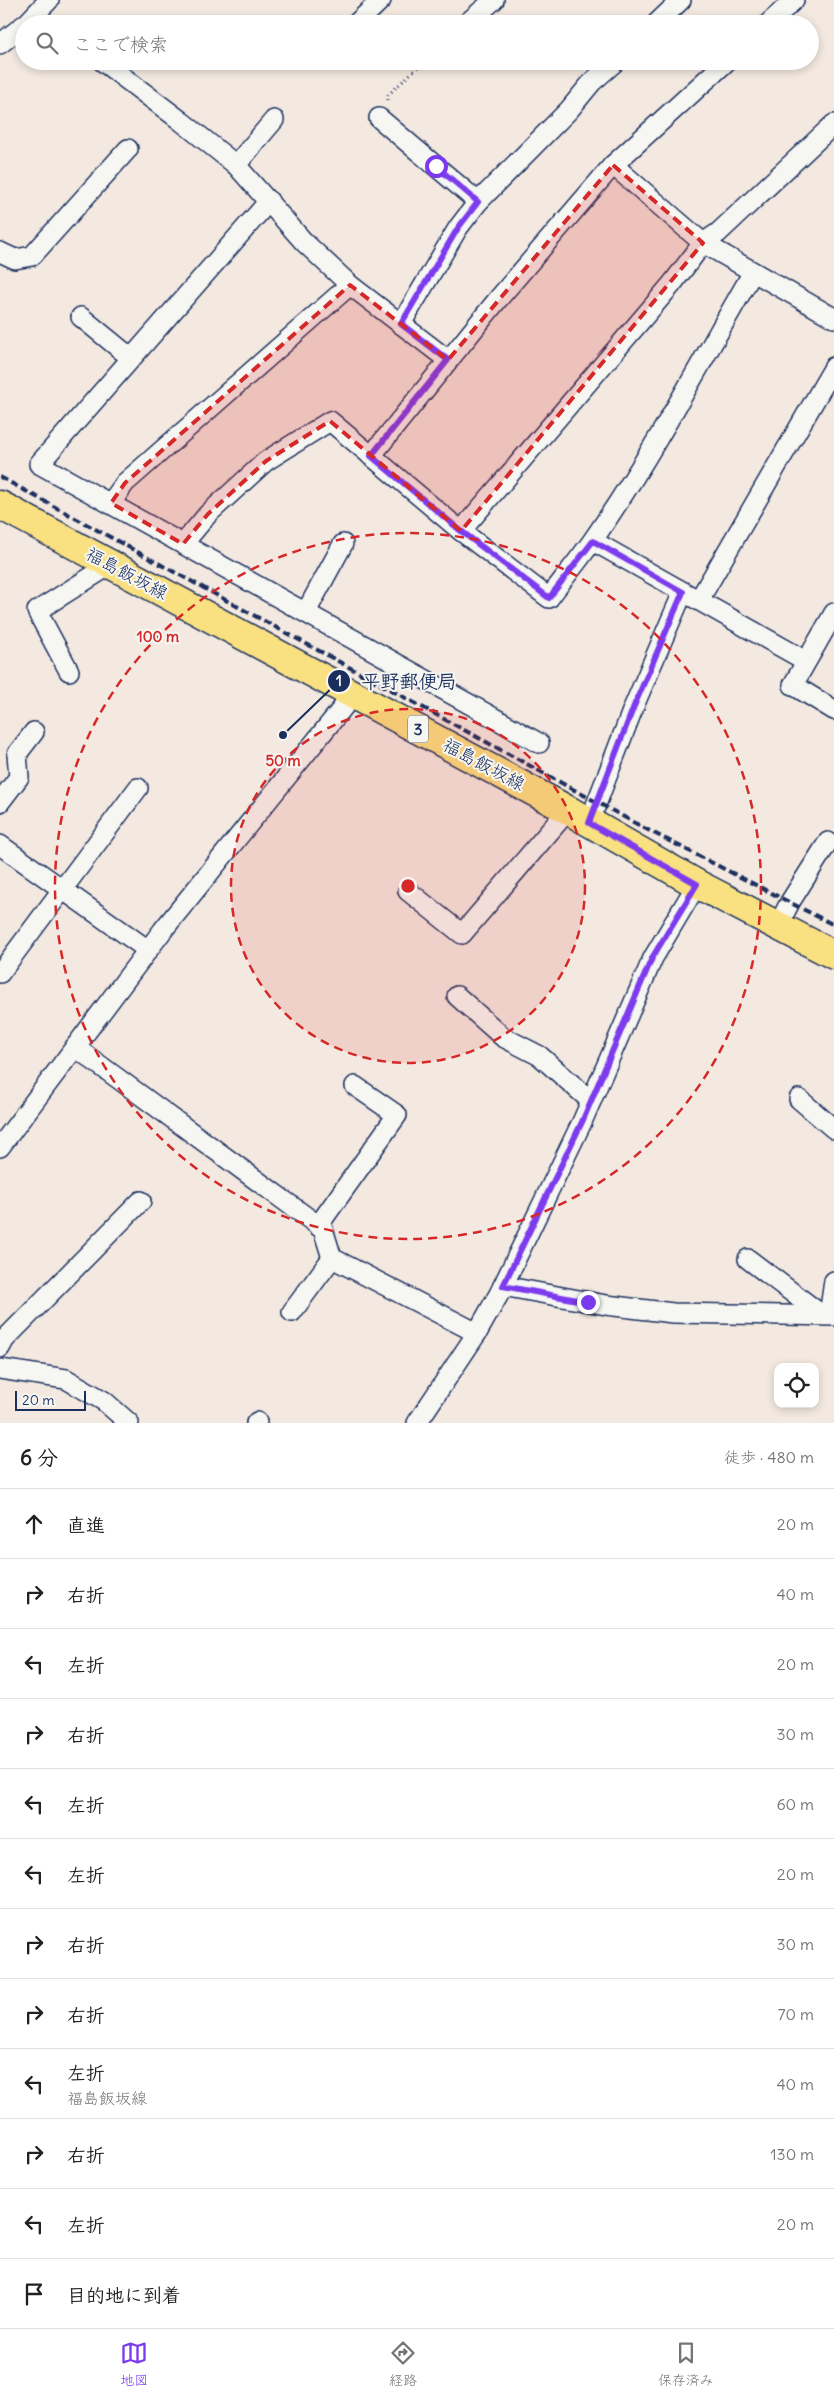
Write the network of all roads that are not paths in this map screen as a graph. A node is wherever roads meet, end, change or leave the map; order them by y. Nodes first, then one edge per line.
1 (49, 0) edge
2 (381, 0) edge
3 (681, 0) edge
4 (794, 0) edge
5 (490, 1) edge
6 (35, 15) edge
7 (365, 15) edge
8 (475, 15) edge
9 (665, 15) edge
10 (778, 15) edge
11 (15, 31) edge
12 (2, 39) edge
13 (114, 70) edge
14 (606, 70) edge
15 (717, 70) edge
16 (379, 118) road end
17 (274, 120) dead end
18 (834, 124) edge
19 (128, 149) dead end
20 (236, 165) junction
21 (613, 165) junction
22 (269, 200) junction
23 (478, 202) junction
24 (703, 243) junction
25 (0, 252) edge
26 (753, 272) junction
27 (350, 285) junction
28 (81, 317) dead end
29 (834, 318) edge
30 (401, 324) junction
31 (131, 358) junction
32 (448, 360) junction
33 (834, 367) edge
34 (371, 456) junction
35 (110, 503) junction
36 (0, 505) edge
37 (461, 531) junction
38 (593, 541) junction
39 (184, 544) junction
40 (343, 544) dead end
41 (110, 564) junction
42 (691, 596) junction
43 (306, 612) junction
44 (834, 613) edge
45 (806, 662) junction
46 (69, 671) dead end
47 (353, 695) junction
48 (834, 710) edge
49 (34, 732) dead end
50 (539, 743) dead end
51 (138, 788) dead end
52 (0, 802) edge
53 (578, 816) junction
54 (828, 842) dead end
55 (0, 845) edge
56 (697, 884) junction
57 (62, 890) junction
58 (408, 892) dead end
59 (778, 926) junction
60 (148, 950) junction
61 (834, 955) edge
62 (0, 973) edge
63 (456, 996) dead end
64 (75, 1047) junction
65 (355, 1086) dead end
66 (799, 1099) dead end
67 (590, 1101) junction
68 (834, 1129) edge
69 (0, 1147) edge
70 (141, 1201) dead end
71 (318, 1226) junction
72 (332, 1258) junction
73 (748, 1260) dead end
74 (834, 1280) edge
75 (503, 1286) junction
76 (292, 1312) dead end
77 (828, 1315) edge
78 (477, 1333) junction
79 (0, 1348) edge
80 (0, 1369) edge
81 (129, 1423) edge
82 (417, 1423) edge

1 - 6 street
2 - 7 street
3 - 9 street
4 - 10 street
5 - 8 street
11 - 12 street
13 - 20 street
14 - 23 street
15 - 21 street
16 - 23 street
17 - 20 street
18 - 24 street
19 - 25 street
20 - 22 street
21 - 24 street
21 - 32 street
22 - 27 street
22 - 31 street
23 - 30 street
24 - 26 street
24 - 37 street
26 - 29 street
26 - 38 street
27 - 30 street
27 - 35 street
28 - 31 street
30 - 32 street
31 - 35 street
32 - 34 street
33 - 42 street
34 - 37 street
34 - 39 street
35 - 39 street
36 - 41 main road, 福島飯坂線 / 3
37 - 38 street
38 - 42 street
39 - 43 street
40 - 43 street
41 - 46 street
41 - 47 main road, 福島飯坂線 / 3
42 - 45 street
42 - 53 street
43 - 50 street
44 - 45 street
45 - 48 street
47 - 53 main road, 福島飯坂線 / 3
47 - 60 street
49 - 52 street
51 - 57 street
53 - 56 main road, 福島飯坂線 / 3
53 - 58 street
54 - 59 street
55 - 57 street
56 - 59 main road, 福島飯坂線 / 3
56 - 67 street
57 - 60 street
57 - 62 street
59 - 61 main road, 福島飯坂線 / 3
60 - 64 street
63 - 67 street
64 - 69 street
64 - 71 street
65 - 71 street
66 - 68 street
67 - 75 street
70 - 79 street
71 - 72 street
72 - 76 street
72 - 78 street
73 - 77 street
74 - 77 street
75 - 77 street
75 - 78 street
78 - 82 street
80 - 81 street

